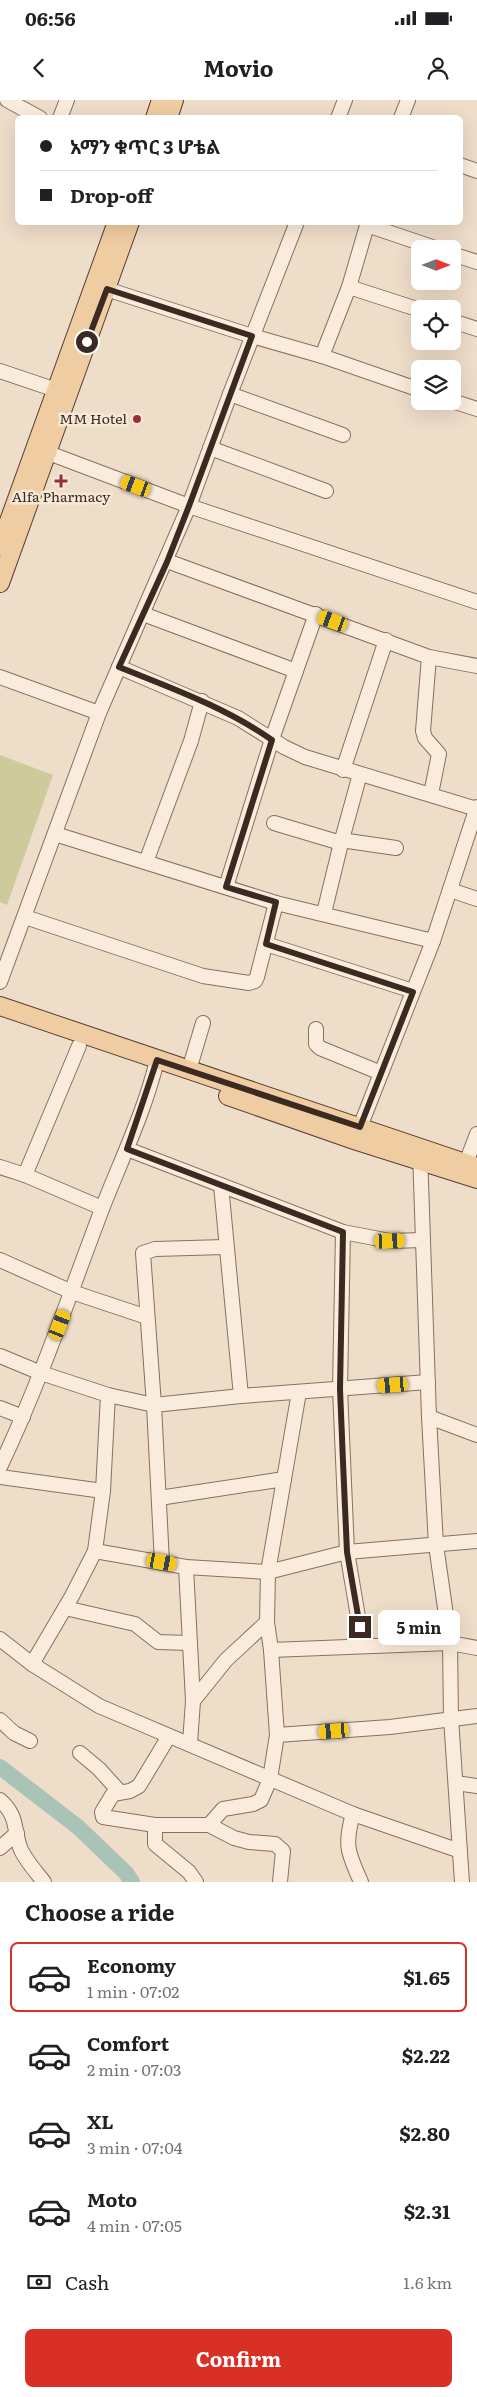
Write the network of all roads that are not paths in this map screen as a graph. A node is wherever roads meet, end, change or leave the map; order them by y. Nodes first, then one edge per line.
1 (7, 100) edge
2 (67, 100) edge
3 (161, 100) edge
4 (174, 100) edge
5 (345, 100) edge
6 (408, 100) edge
7 (34, 115) edge
8 (61, 115) edge
9 (155, 115) edge
10 (169, 115) edge
11 (339, 115) edge
12 (402, 115) edge
13 (463, 167) edge
14 (477, 171) edge
15 (116, 225) edge
16 (129, 225) edge
17 (296, 225) edge
18 (368, 225) edge
19 (371, 225) edge
20 (413, 240) edge
21 (461, 257) edge
22 (477, 262) edge
23 (101, 287) junction
24 (349, 287) junction
25 (411, 307) edge
26 (461, 324) edge
27 (477, 329) edge
28 (252, 336) junction
29 (322, 356) junction
30 (0, 371) edge
31 (411, 387) edge
32 (62, 392) junction
33 (230, 394) junction
34 (461, 404) edge
35 (477, 409) edge
36 (343, 435) dead end
37 (210, 448) junction
38 (41, 450) junction
39 (326, 491) dead end
40 (189, 506) junction
41 (0, 546) edge
42 (167, 562) junction
43 (0, 583) edge
44 (477, 602) edge
45 (143, 614) junction
46 (316, 614) junction
47 (386, 640) junction
48 (429, 657) junction
49 (477, 666) edge
50 (119, 667) junction
51 (296, 671) junction
52 (0, 677) edge
53 (202, 701) junction
54 (99, 713) junction
55 (272, 740) junction
56 (343, 770) junction
57 (360, 774) junction
58 (431, 794) junction
59 (477, 808) edge
60 (274, 823) dead end
61 (55, 834) junction
62 (341, 842) junction
63 (396, 848) dead end
64 (146, 862) junction
65 (226, 887) junction
66 (450, 890) junction
67 (477, 899) edge
68 (276, 902) junction
69 (324, 913) junction
70 (24, 917) junction
71 (433, 941) junction
72 (266, 944) junction
73 (0, 982) edge
74 (413, 992) junction
75 (0, 1006) edge
76 (0, 1019) edge
77 (203, 1023) dead end
78 (316, 1029) dead end
79 (79, 1046) junction
80 (156, 1065) junction
81 (189, 1070) junction
82 (381, 1072) junction
83 (360, 1127) junction
84 (477, 1134) edge
85 (127, 1149) junction
86 (420, 1153) junction
87 (472, 1165) edge
88 (0, 1167) edge
89 (25, 1175) junction
90 (477, 1179) edge
91 (221, 1185) junction
92 (102, 1208) junction
93 (343, 1232) junction
94 (423, 1240) junction
95 (225, 1247) junction
96 (0, 1260) edge
97 (72, 1292) junction
98 (147, 1317) junction
99 (0, 1356) edge
100 (42, 1374) junction
101 (428, 1382) junction
102 (340, 1389) junction
103 (299, 1392) junction
104 (108, 1395) junction
105 (241, 1396) junction
106 (154, 1405) junction
107 (0, 1408) edge
108 (23, 1417) junction
109 (429, 1417) junction
110 (477, 1435) edge
111 (0, 1467) edge
112 (0, 1477) edge
113 (284, 1479) junction
114 (103, 1491) junction
115 (159, 1498) junction
116 (477, 1542) edge
117 (436, 1544) junction
118 (95, 1551) junction
119 (347, 1552) junction
120 (162, 1562) junction
121 (186, 1567) junction
122 (268, 1572) junction
123 (65, 1608) junction
124 (267, 1622) junction
125 (0, 1639) edge
126 (189, 1643) junction
127 (450, 1643) junction
128 (363, 1646) junction
129 (477, 1648) edge
130 (271, 1650) junction
131 (32, 1664) junction
132 (193, 1701) junction
133 (477, 1716) edge
134 (451, 1718) junction
135 (0, 1720) edge
136 (277, 1735) junction
137 (169, 1736) junction
138 (30, 1741) dead end
139 (190, 1743) junction
140 (80, 1753) dead end
141 (270, 1779) junction
142 (456, 1783) junction
143 (477, 1786) edge
144 (119, 1791) junction
145 (0, 1800) edge
146 (353, 1814) junction
147 (155, 1825) junction
148 (209, 1825) junction
149 (17, 1833) junction
150 (0, 1848) edge
151 (460, 1851) junction
152 (44, 1882) edge
153 (196, 1882) edge
154 (280, 1882) edge
155 (360, 1882) edge
156 (462, 1882) edge

1 - 7 street
2 - 8 street
3 - 9 main road
4 - 10 main road
5 - 11 street
6 - 12 street
13 - 14 street
15 - 23 main road
16 - 23 main road
17 - 28 street
18 - 24 street
19 - 20 street
21 - 22 street
23 - 28 street
23 - 32 main road
24 - 25 street
24 - 29 street
26 - 27 street
28 - 29 street
28 - 33 street
29 - 31 street
30 - 32 street
32 - 38 main road
33 - 36 street
33 - 37 street
34 - 35 street
37 - 39 street
37 - 40 street
38 - 40 street
38 - 41 main road
38 - 43 main road
40 - 42 street
40 - 44 street
42 - 45 street
42 - 46 street
45 - 50 street
45 - 51 street
46 - 47 street
46 - 51 street
47 - 48 street
47 - 56 street
48 - 49 street
48 - 58 street
50 - 53 street
50 - 54 street
51 - 55 street
52 - 54 street
53 - 55 street
53 - 64 street
54 - 61 street
55 - 56 street
55 - 65 street
56 - 57 street
57 - 58 street
57 - 62 street
58 - 59 street
59 - 66 street
60 - 62 street
61 - 64 street
61 - 70 street
62 - 63 street
62 - 69 street
64 - 65 street
65 - 68 street
66 - 67 street
66 - 71 street
68 - 69 street
68 - 72 street
69 - 71 street
70 - 72 street
70 - 73 street
71 - 74 street
72 - 74 street
74 - 82 street
75 - 80 main road
76 - 79 main road
77 - 81 street
78 - 82 street
79 - 80 main road
79 - 89 street
80 - 81 main road
80 - 85 street
80 - 86 main road
81 - 83 main road
82 - 83 street
83 - 86 main road
84 - 87 street
85 - 91 street
85 - 92 street
86 - 87 main road
86 - 90 main road
86 - 94 street
88 - 89 street
89 - 92 street
91 - 93 street
91 - 95 street
92 - 97 street
93 - 94 street
93 - 102 street
94 - 101 street
95 - 98 street
95 - 105 street
96 - 97 street
97 - 98 street
97 - 100 street
98 - 106 street
99 - 100 street
100 - 104 street
100 - 108 street
101 - 102 street
101 - 109 street
102 - 103 street
102 - 119 street
103 - 105 street
103 - 113 street
104 - 106 street
104 - 114 street
105 - 106 street
106 - 115 street
107 - 108 street
108 - 111 street
109 - 110 street
109 - 117 street
112 - 114 street
113 - 115 street
113 - 122 street
114 - 118 street
115 - 120 street
116 - 117 street
117 - 119 street
117 - 127 street
118 - 120 street
118 - 123 street
119 - 122 street
119 - 128 street
120 - 121 street
121 - 122 street
121 - 126 street
122 - 124 street
123 - 126 street
123 - 131 street
124 - 130 street
124 - 132 street
125 - 131 street
126 - 132 street
127 - 128 street
127 - 129 street
127 - 134 street
128 - 130 street
130 - 136 street
131 - 137 street
132 - 139 street
133 - 134 street
134 - 136 street
134 - 142 street
135 - 138 street
136 - 141 street
137 - 139 street
137 - 144 street
139 - 141 street
140 - 144 street
141 - 146 street
141 - 148 street
142 - 143 street
142 - 151 street
144 - 147 street
145 - 149 street
146 - 151 street
146 - 155 street
147 - 148 street
147 - 153 street
148 - 154 street
149 - 150 street
149 - 152 street
151 - 156 street

